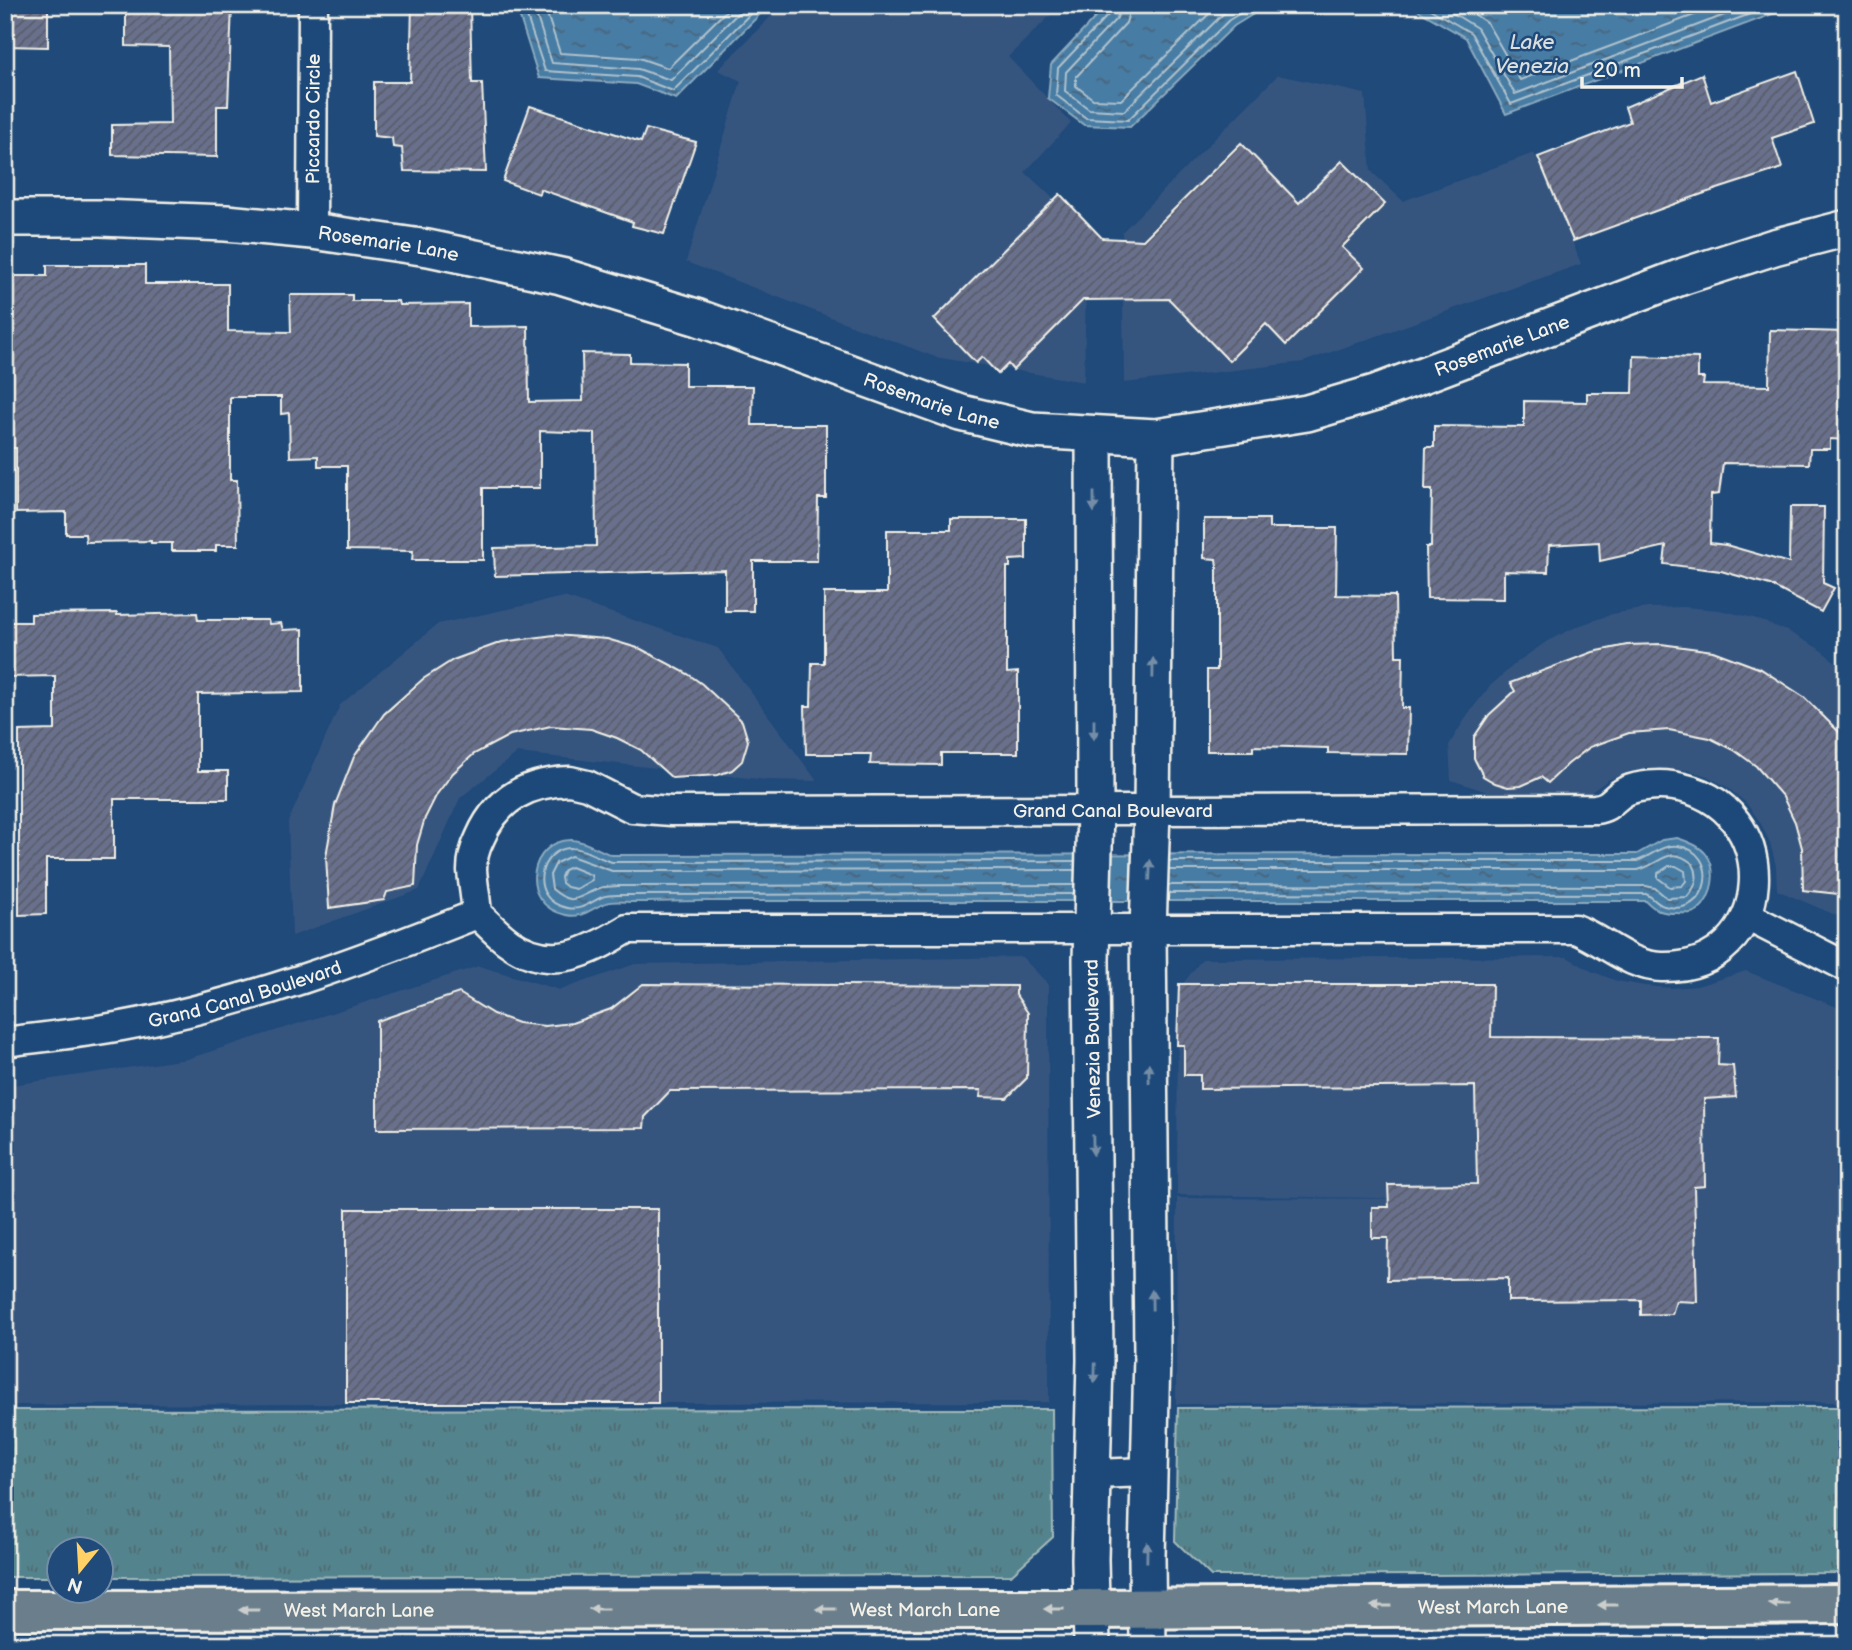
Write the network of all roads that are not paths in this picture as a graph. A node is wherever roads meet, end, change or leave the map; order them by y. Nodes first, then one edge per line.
1 (313, 5) edge
2 (5, 218) edge
3 (1847, 228) edge
4 (312, 231) junction
5 (1094, 434) junction
6 (1156, 437) junction
7 (1152, 810) junction
8 (1095, 811) junction
9 (477, 914) junction
10 (1747, 916) junction
11 (1091, 930) junction
12 (1148, 930) junction
13 (1847, 967) edge
14 (5, 1042) edge
15 (1149, 1472) junction
16 (1093, 1474) junction
17 (1847, 1604) edge
18 (1147, 1607) junction
19 (5, 1611) edge
20 (1092, 1627) edge
21 (1148, 1645) edge

1 - 4 street, Piccardo Circle
2 - 4 street, Rosemarie Lane
3 - 6 street, Rosemarie Lane
4 - 5 street, Rosemarie Lane
5 - 6 street, Rosemarie Lane
5 -> 8 street, Venezia Boulevard
7 -> 6 street
7 - 8 street, Grand Canal Boulevard
7 - 10 street, Grand Canal Boulevard
12 -> 7 street
8 - 9 street, Grand Canal Boulevard
8 - 11 street, Venezia Boulevard
9 - 11 street, Grand Canal Boulevard
9 - 14 street, Grand Canal Boulevard
10 - 12 street, Grand Canal Boulevard
10 - 13 street
11 - 12 street, Grand Canal Boulevard
11 -> 16 street, Venezia Boulevard
15 -> 12 street
15 - 16 street
18 -> 15 street
16 - 20 street, Venezia Boulevard
17 -> 18 main road, West March Lane
18 - 20 main road, West March Lane
18 - 21 street
20 -> 19 main road, West March Lane

